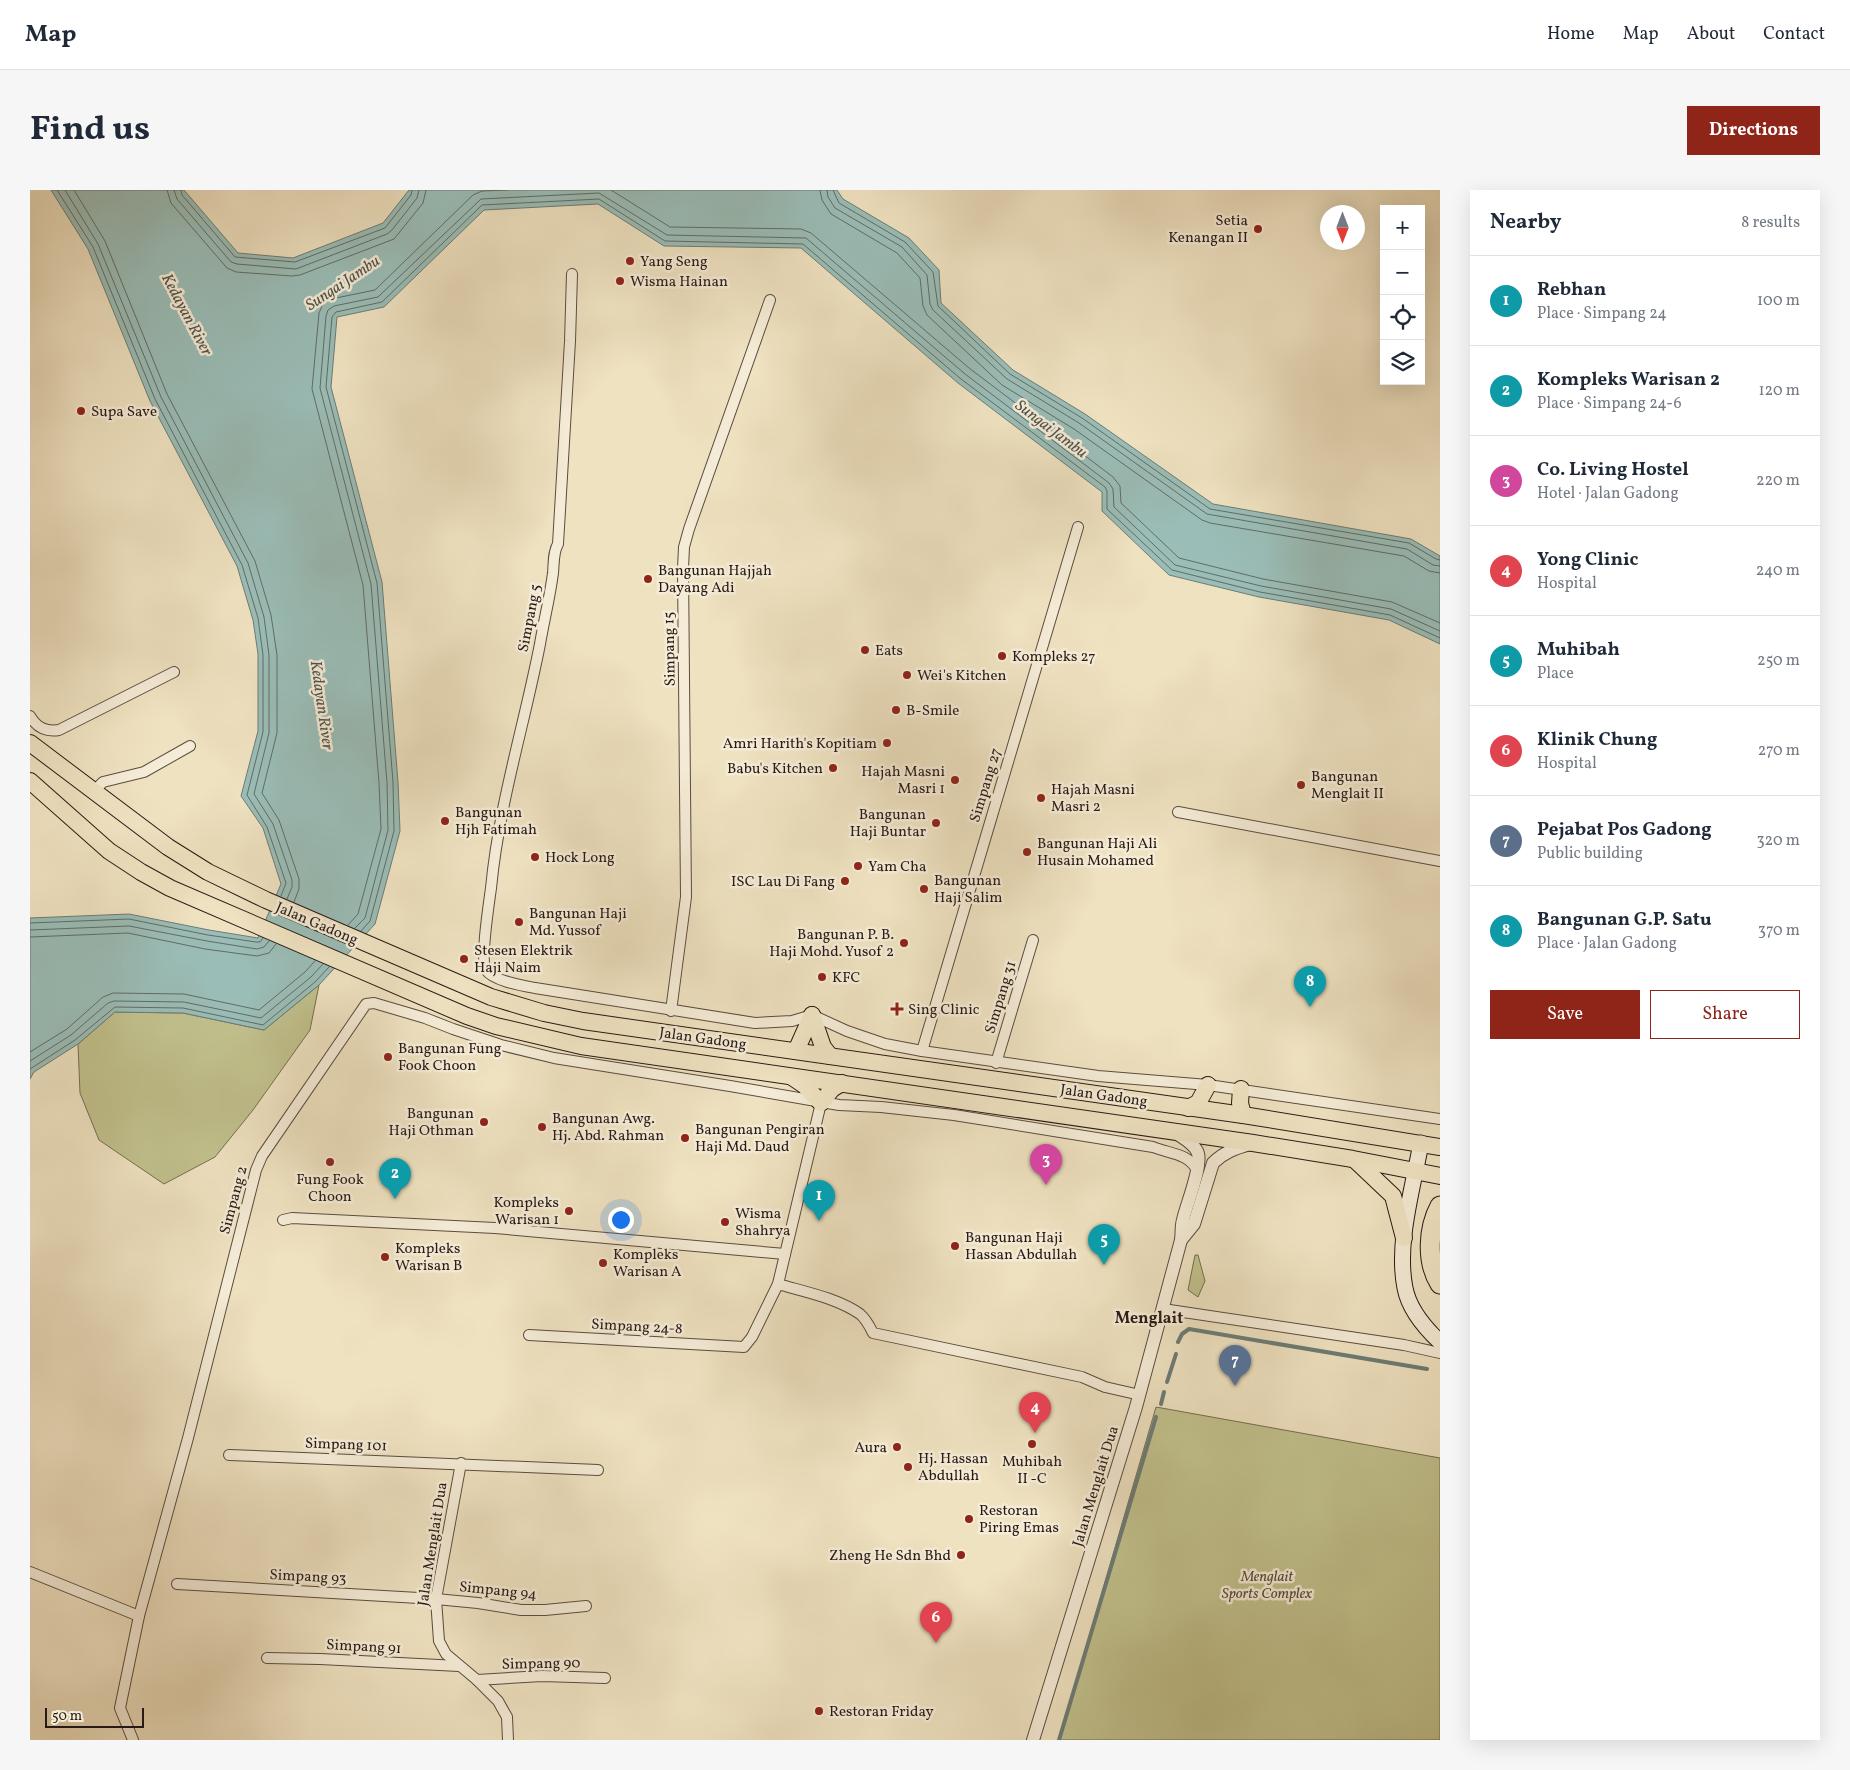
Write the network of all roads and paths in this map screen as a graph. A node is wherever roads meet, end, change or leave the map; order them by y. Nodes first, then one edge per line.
1 (572, 274) dead end
2 (770, 300) dead end
3 (1078, 527) dead end
4 (174, 672) dead end
5 (30, 716) edge
6 (30, 743) edge
7 (190, 746) dead end
8 (30, 781) edge
9 (94, 791) junction
10 (1178, 812) dead end
11 (1440, 861) edge
12 (1033, 940) dead end
13 (671, 1011) junction
14 (812, 1014) junction
15 (796, 1051) junction
16 (922, 1051) junction
17 (830, 1056) junction
18 (996, 1063) junction
19 (790, 1076) junction
20 (842, 1083) junction
21 (1208, 1085) junction
22 (1241, 1089) junction
23 (821, 1103) junction
24 (1188, 1108) junction
25 (1243, 1116) junction
26 (1440, 1119) edge
27 (1176, 1133) junction
28 (1253, 1143) junction
29 (1421, 1144) junction
30 (1440, 1147) edge
31 (1353, 1159) junction
32 (1197, 1170) junction
33 (1416, 1172) junction
34 (1440, 1176) edge
35 (1440, 1206) edge
36 (283, 1220) dead end
37 (1404, 1238) junction
38 (1181, 1240) junction
39 (786, 1254) junction
40 (778, 1284) junction
41 (1440, 1284) edge
42 (1163, 1309) junction
43 (529, 1335) dead end
44 (1440, 1342) edge
45 (1440, 1353) edge
46 (1140, 1395) junction
47 (229, 1455) dead end
48 (461, 1463) junction
49 (598, 1470) dead end
50 (30, 1572) edge
51 (177, 1584) dead end
52 (436, 1599) junction
53 (586, 1606) dead end
54 (139, 1616) junction
55 (267, 1658) dead end
56 (459, 1666) junction
57 (605, 1678) dead end
58 (477, 1680) junction
59 (133, 1740) edge
60 (508, 1740) edge
61 (1032, 1740) edge

1 - 13 street, Simpang 5
2 - 13 street, Simpang 15
3 - 16 street, Simpang 27
4 - 5 street
6 - 9 main road, Jalan Gadong
7 - 9 street
8 - 19 main road, Jalan Gadong
9 - 15 main road, Jalan Gadong
10 - 11 street
12 - 18 street, Simpang 31
13 - 14 street
14 - 15 main road
14 - 16 street
14 - 17 main road
15 - 17 main road, Jalan Gadong
16 - 18 street
17 - 24 main road, Jalan Gadong
18 - 21 street
19 - 20 main road, Jalan Gadong
19 - 23 main road
20 - 23 main road
20 - 27 main road, Jalan Gadong
21 - 22 street
21 - 24 main road
22 - 25 main road
22 - 26 street
23 - 32 street
23 - 39 street
23 - 54 street, Simpang 2
24 - 25 main road, Jalan Gadong
25 - 29 main road, Jalan Gadong
27 - 28 main road, Jalan Gadong
27 - 32 street, Jalan Menglait Dua
28 - 31 main road, Jalan Gadong
28 - 38 street, Jalan Menglait Dua
29 - 30 main road, Jalan Gadong
29 - 33 main road
31 - 33 main road, Jalan Gadong
31 - 37 main road
32 - 38 street, Jalan Menglait Dua
33 - 34 main road, Jalan Gadong
33 - 37 main road
35 - 41 highway
36 - 39 street
37 - 44 main road
38 - 42 street, Jalan Menglait Dua
39 - 40 street
40 - 43 street, Simpang 24-8
40 - 46 street
42 - 45 street
42 - 46 street, Jalan Menglait Dua
46 - 61 street, Jalan Menglait Dua
47 - 48 street, Simpang 101
48 - 49 street
48 - 52 street, Jalan Menglait Dua
50 - 54 street
51 - 52 street, Simpang 93
52 - 53 street, Simpang 94
52 - 56 street, Jalan Menglait Dua
54 - 59 street, Simpang 2
55 - 56 street, Simpang 91
56 - 58 street, Jalan Menglait Dua
57 - 58 street, Simpang 90
58 - 60 street, Jalan Menglait Dua

